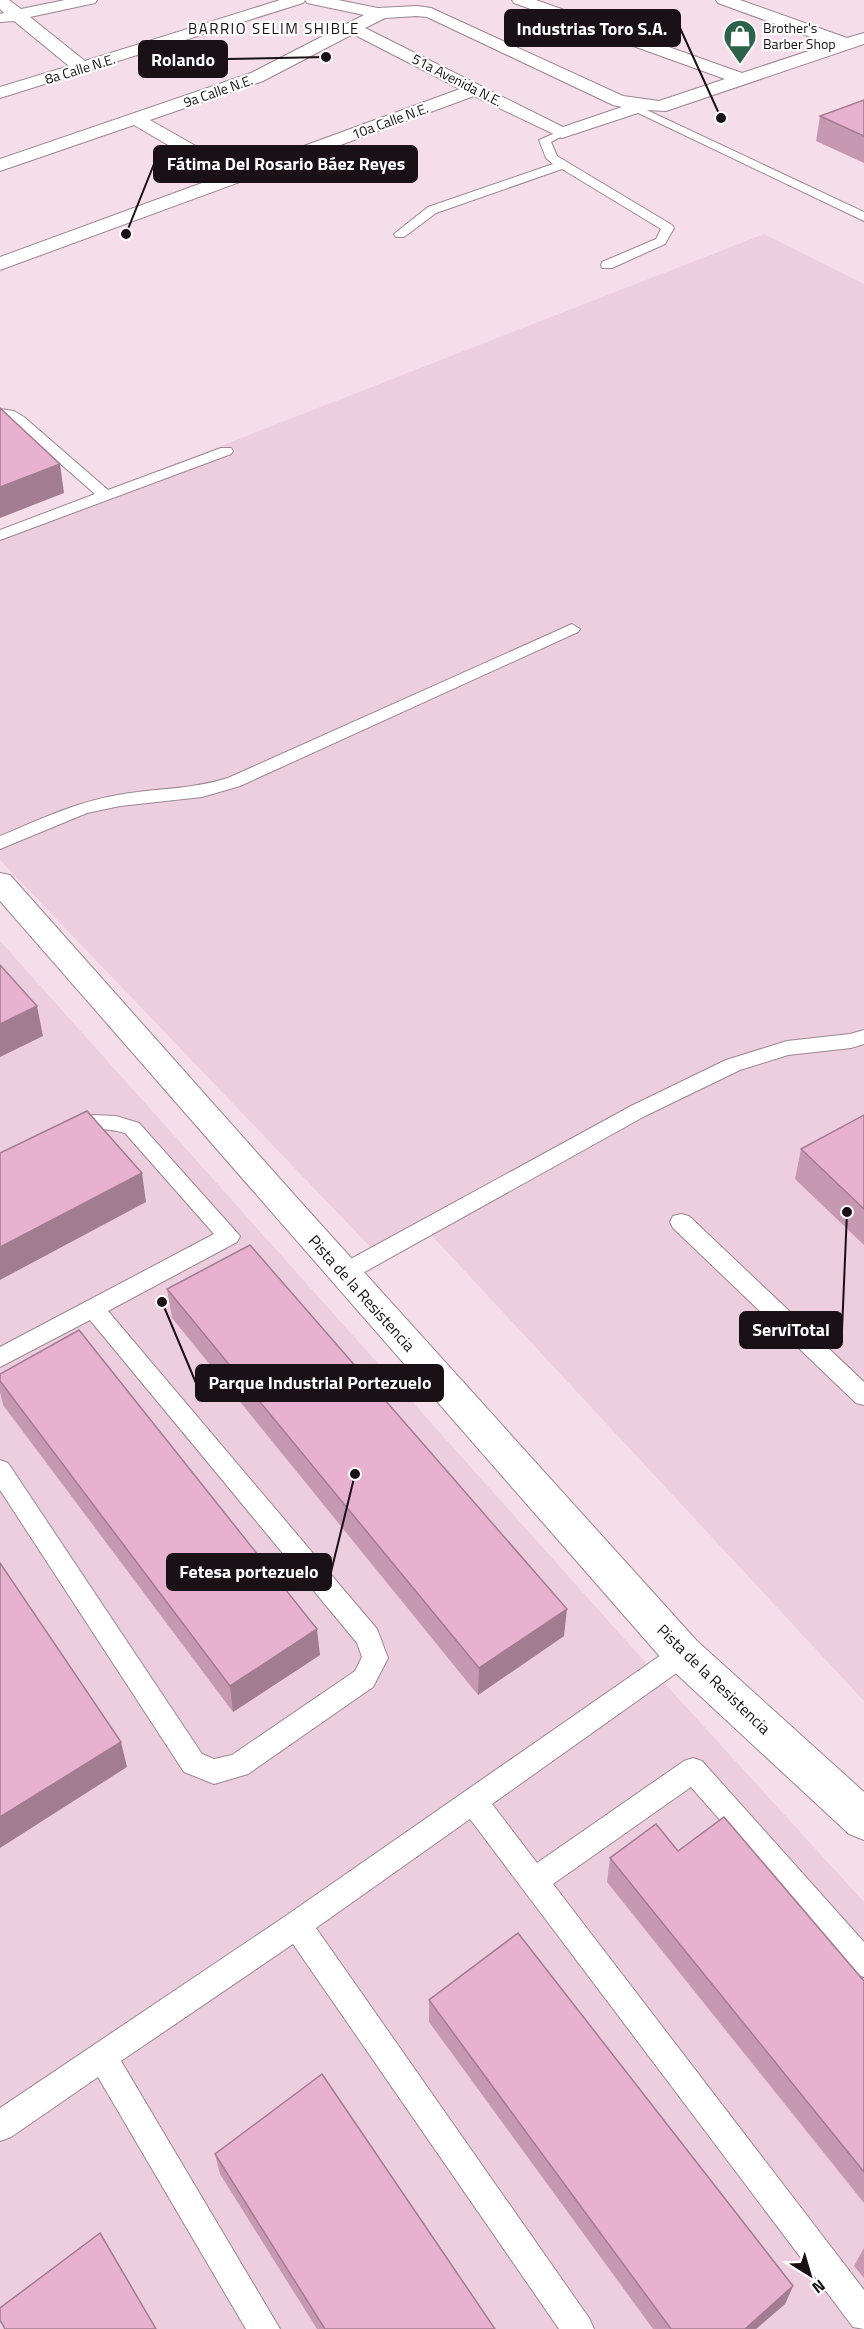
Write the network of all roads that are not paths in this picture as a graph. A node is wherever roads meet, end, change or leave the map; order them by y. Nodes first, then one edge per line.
1 (89, 0) edge
2 (297, 0) edge
3 (313, 0) edge
4 (428, 0) edge
5 (520, 0) edge
6 (0, 1) edge
7 (733, 1) edge
8 (380, 13) junction
9 (19, 15) junction
10 (0, 19) edge
11 (351, 27) junction
12 (864, 38) edge
13 (847, 44) junction
14 (83, 68) junction
15 (741, 79) junction
16 (476, 89) junction
17 (0, 93) edge
18 (639, 107) junction
19 (136, 119) junction
20 (562, 133) junction
21 (564, 164) junction
22 (0, 165) edge
23 (236, 177) junction
24 (864, 217) edge
25 (400, 234) dead end
26 (0, 264) edge
27 (607, 265) dead end
28 (0, 413) edge
29 (226, 451) dead end
30 (106, 496) junction
31 (0, 535) edge
32 (572, 629) dead end
33 (0, 843) edge
34 (0, 882) edge
35 (864, 1037) edge
36 (53, 1138) edge
37 (681, 1222) dead end
38 (344, 1273) junction
39 (94, 1309) junction
40 (0, 1358) edge
41 (864, 1396) edge
42 (0, 1470) edge
43 (683, 1654) junction
44 (473, 1801) junction
45 (864, 1820) edge
46 (535, 1881) junction
47 (297, 1925) junction
48 (864, 1963) edge
49 (103, 2058) junction
50 (1, 2124) edge
51 (864, 2316) edge
52 (264, 2329) edge
53 (578, 2329) edge

1 - 9 street
2 - 14 street, 8a Calle N.E.
3 - 8 street
4 - 8 street, 9a Calle N.E.
5 - 15 street
6 - 9 street
7 - 13 street
8 - 11 street, 9a Calle N.E.
8 - 18 street
9 - 10 street
9 - 14 street
11 - 16 street, 51a Avenida N.E.
11 - 19 street, 9a Calle N.E.
12 - 13 street
13 - 15 street
14 - 17 street, 8a Calle N.E.
15 - 18 street
16 - 20 street, 51a Avenida N.E.
16 - 23 street, 10a Calle N.E.
18 - 20 street
18 - 24 lane
19 - 22 street, 9a Calle N.E.
19 - 23 street
20 - 21 lane
21 - 25 lane
21 - 27 lane
23 - 26 street, 10a Calle N.E.
28 - 30 lane
29 - 30 lane
30 - 31 lane
32 - 33 lane
34 - 38 street, Pista de la Resistencia
35 - 38 lane
36 - 39 lane
37 - 41 lane
38 - 43 street, Pista de la Resistencia
39 - 40 lane
39 - 42 lane
43 - 44 lane
43 - 45 street, Pista de la Resistencia
44 - 46 lane
44 - 47 lane
46 - 48 lane
46 - 51 lane
47 - 49 lane
47 - 53 lane
49 - 50 lane
49 - 52 lane

